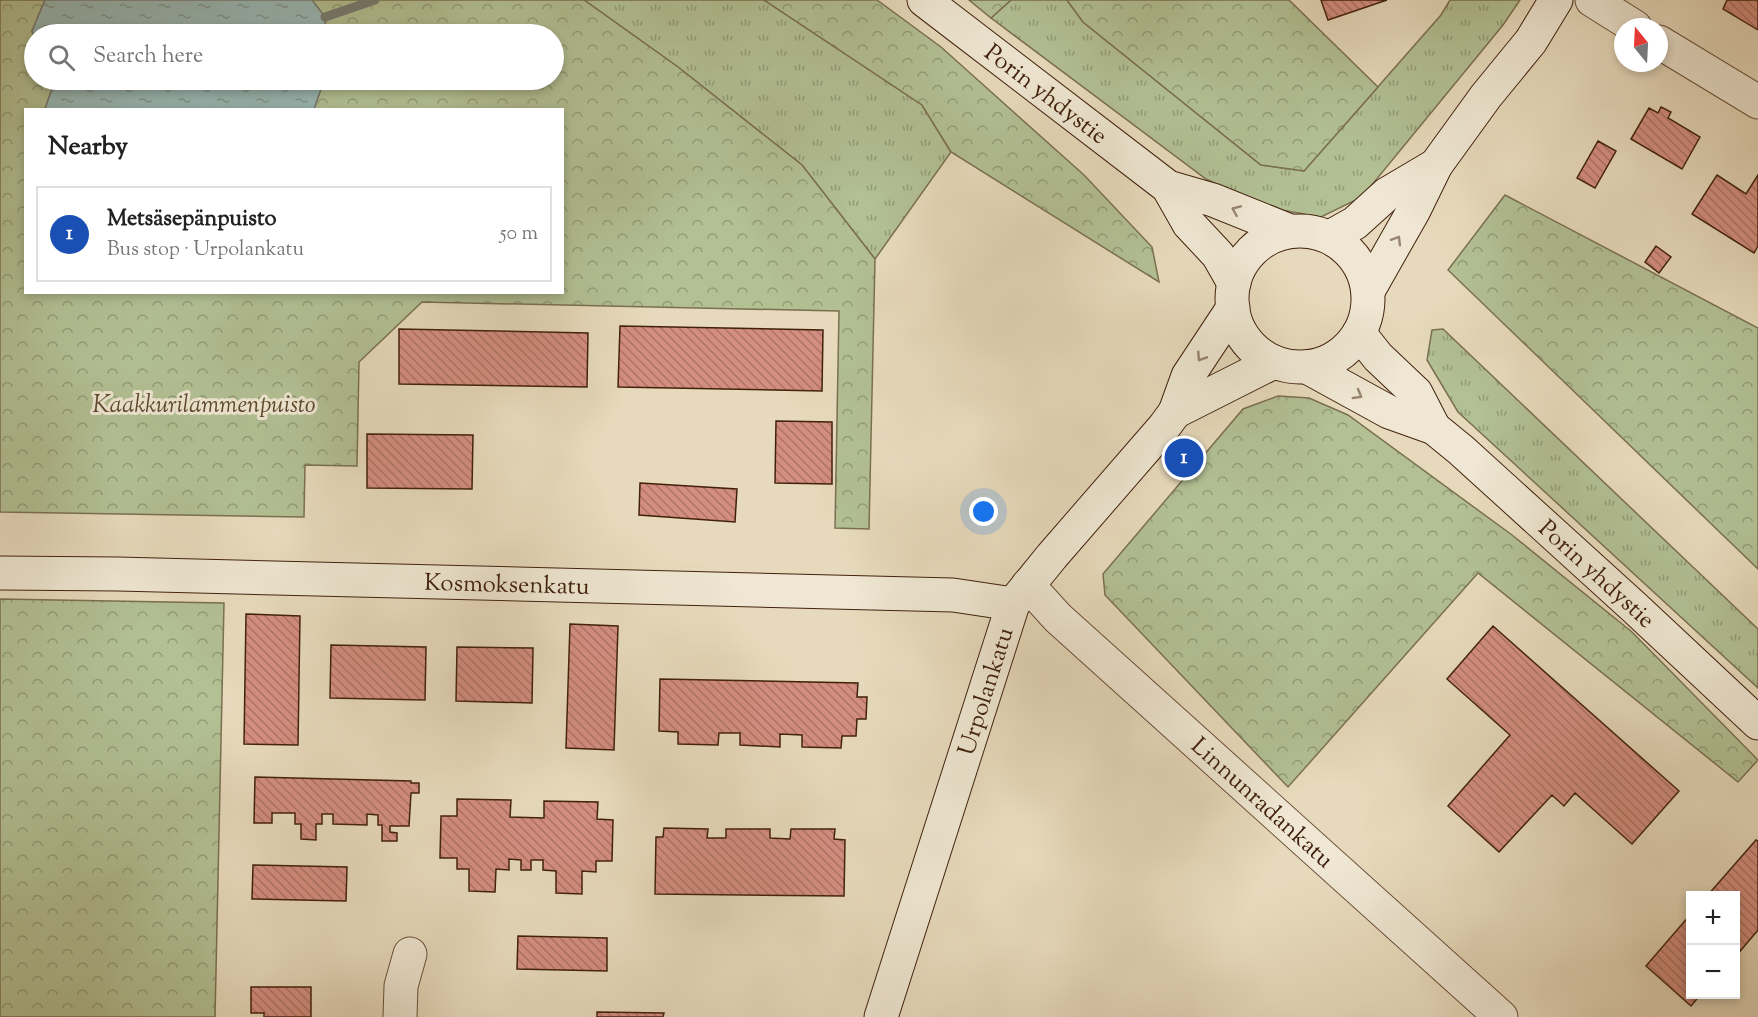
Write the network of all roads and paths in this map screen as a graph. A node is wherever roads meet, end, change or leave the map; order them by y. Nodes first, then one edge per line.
1 (924, 0) edge
2 (1556, 0) edge
3 (1592, 0) edge
4 (1621, 18) edge
5 (1668, 47) edge
6 (1758, 102) edge
7 (1436, 165) junction
8 (1168, 187) junction
9 (1290, 231) junction
10 (1330, 237) junction
11 (1368, 291) junction
12 (1233, 296) junction
13 (1359, 333) junction
14 (1274, 362) junction
15 (1307, 367) junction
16 (1175, 412) junction
17 (1434, 428) junction
18 (0, 573) edge
19 (1021, 594) junction
20 (1758, 723) edge
21 (410, 954) dead end
22 (400, 1017) edge
23 (881, 1017) edge
24 (1500, 1017) edge

1 - 8 main road, Porin yhdystie
2 - 7 main road
3 - 4 main road
5 - 6 main road
7 - 10 main road
11 -> 7 main road
9 -> 8 main road, Porin yhdystie
8 - 12 main road, Porin yhdystie
9 - 10 main road
9 - 12 main road
10 - 11 main road
11 - 13 main road
12 - 14 main road
12 -> 16 main road, Urpolankatu
13 - 15 main road
13 - 17 main road, Porin yhdystie
14 - 15 main road
14 - 16 main road, Urpolankatu
15 -> 17 main road, Porin yhdystie
16 - 19 main road, Urpolankatu
17 - 20 main road, Porin yhdystie
18 - 19 main road, Kosmoksenkatu
19 - 23 main road, Urpolankatu
19 - 24 main road, Linnunradankatu
21 - 22 main road

